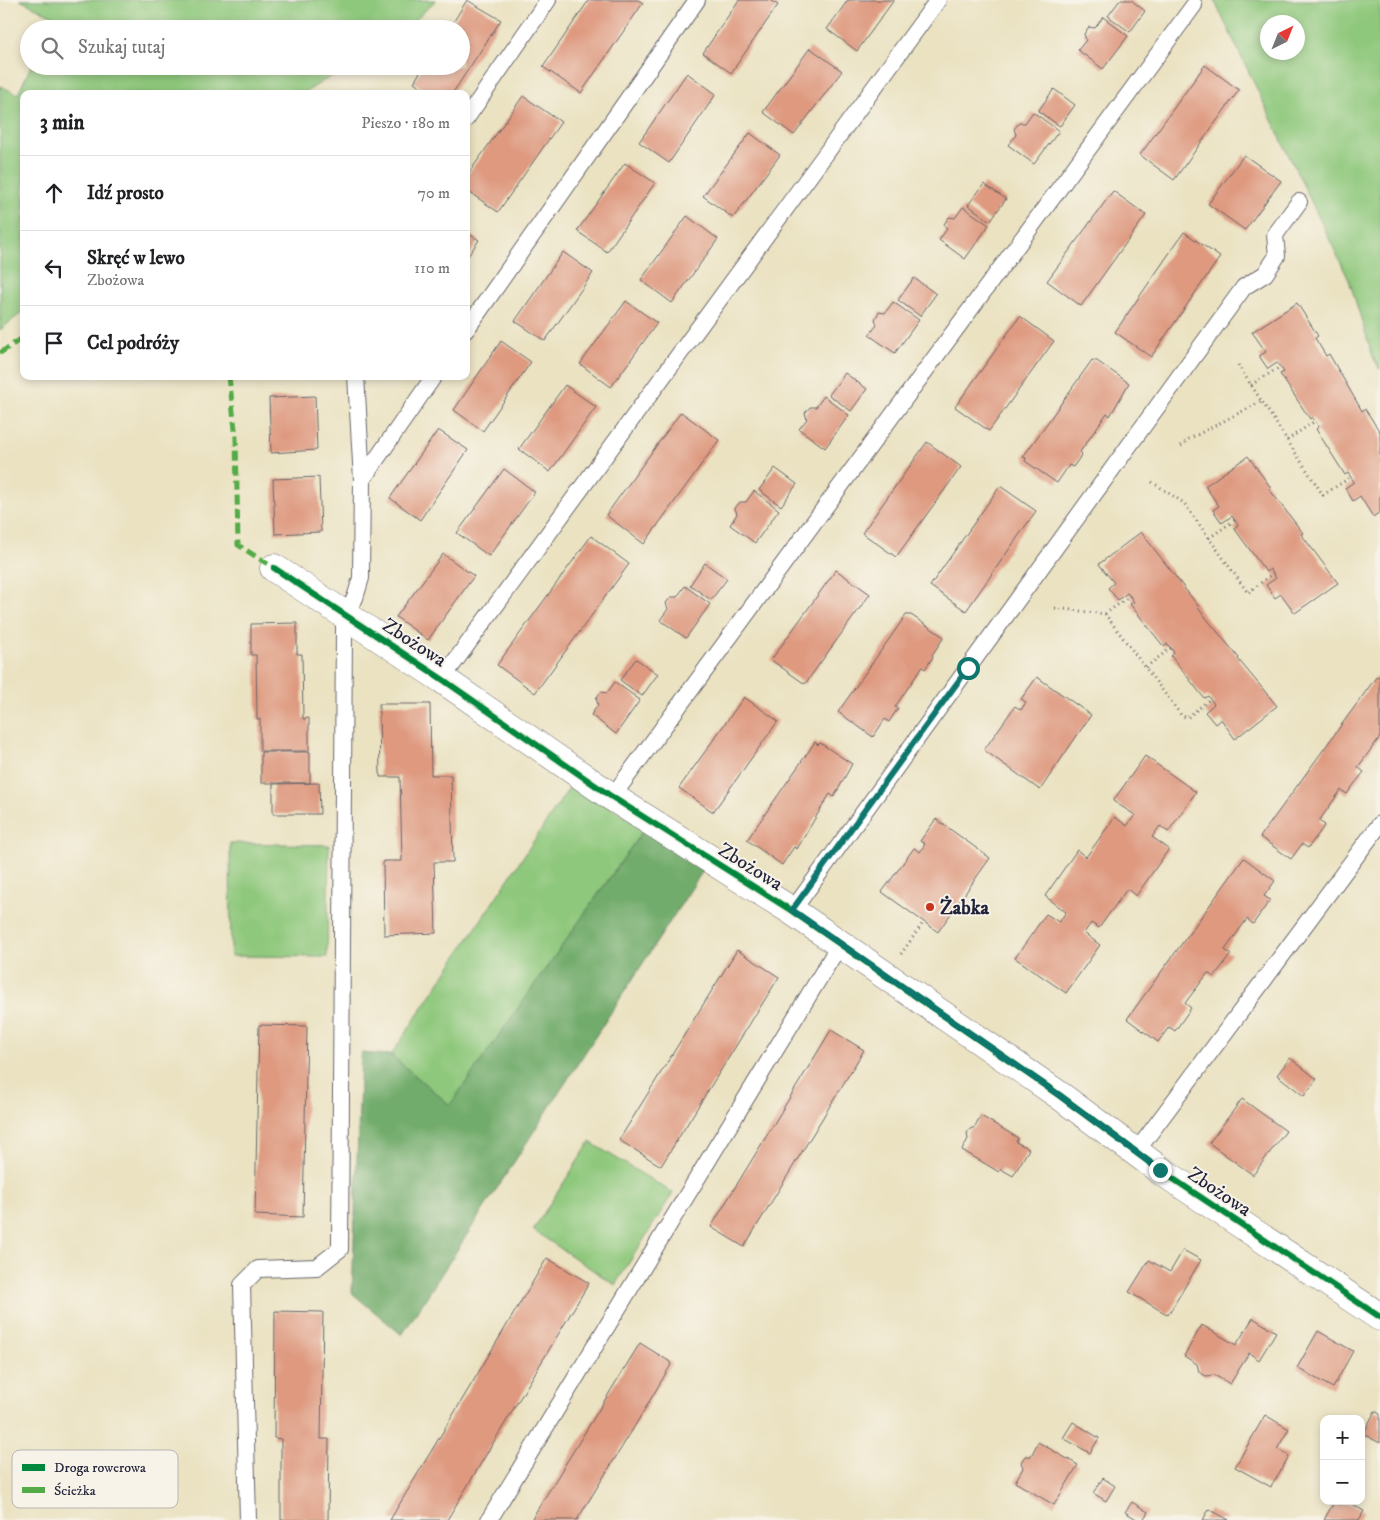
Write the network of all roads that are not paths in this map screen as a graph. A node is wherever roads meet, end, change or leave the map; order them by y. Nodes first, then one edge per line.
1 (548, 0) edge
2 (697, 0) edge
3 (938, 0) edge
4 (1194, 4) dead end
5 (470, 113) edge
6 (1299, 202) dead end
7 (470, 324) edge
8 (356, 380) edge
9 (431, 380) edge
10 (362, 480) junction
11 (274, 568) dead end
12 (344, 615) junction
13 (442, 679) junction
14 (612, 797) junction
15 (1380, 824) edge
16 (792, 910) junction
17 (840, 944) junction
18 (1143, 1143) junction
19 (1380, 1317) edge
20 (248, 1520) edge
21 (489, 1520) edge

1 - 5 lane
2 - 7 lane
3 - 13 lane
4 - 14 lane
6 - 16 lane
8 - 10 lane
9 - 10 lane
10 - 12 lane
11 - 12 street, Zbożowa
12 - 13 street, Zbożowa
12 - 20 lane
13 - 14 street, Zbożowa
14 - 16 street, Zbożowa
15 - 18 lane
16 - 17 street, Zbożowa
17 - 18 street, Zbożowa
17 - 21 lane
18 - 19 street, Zbożowa

